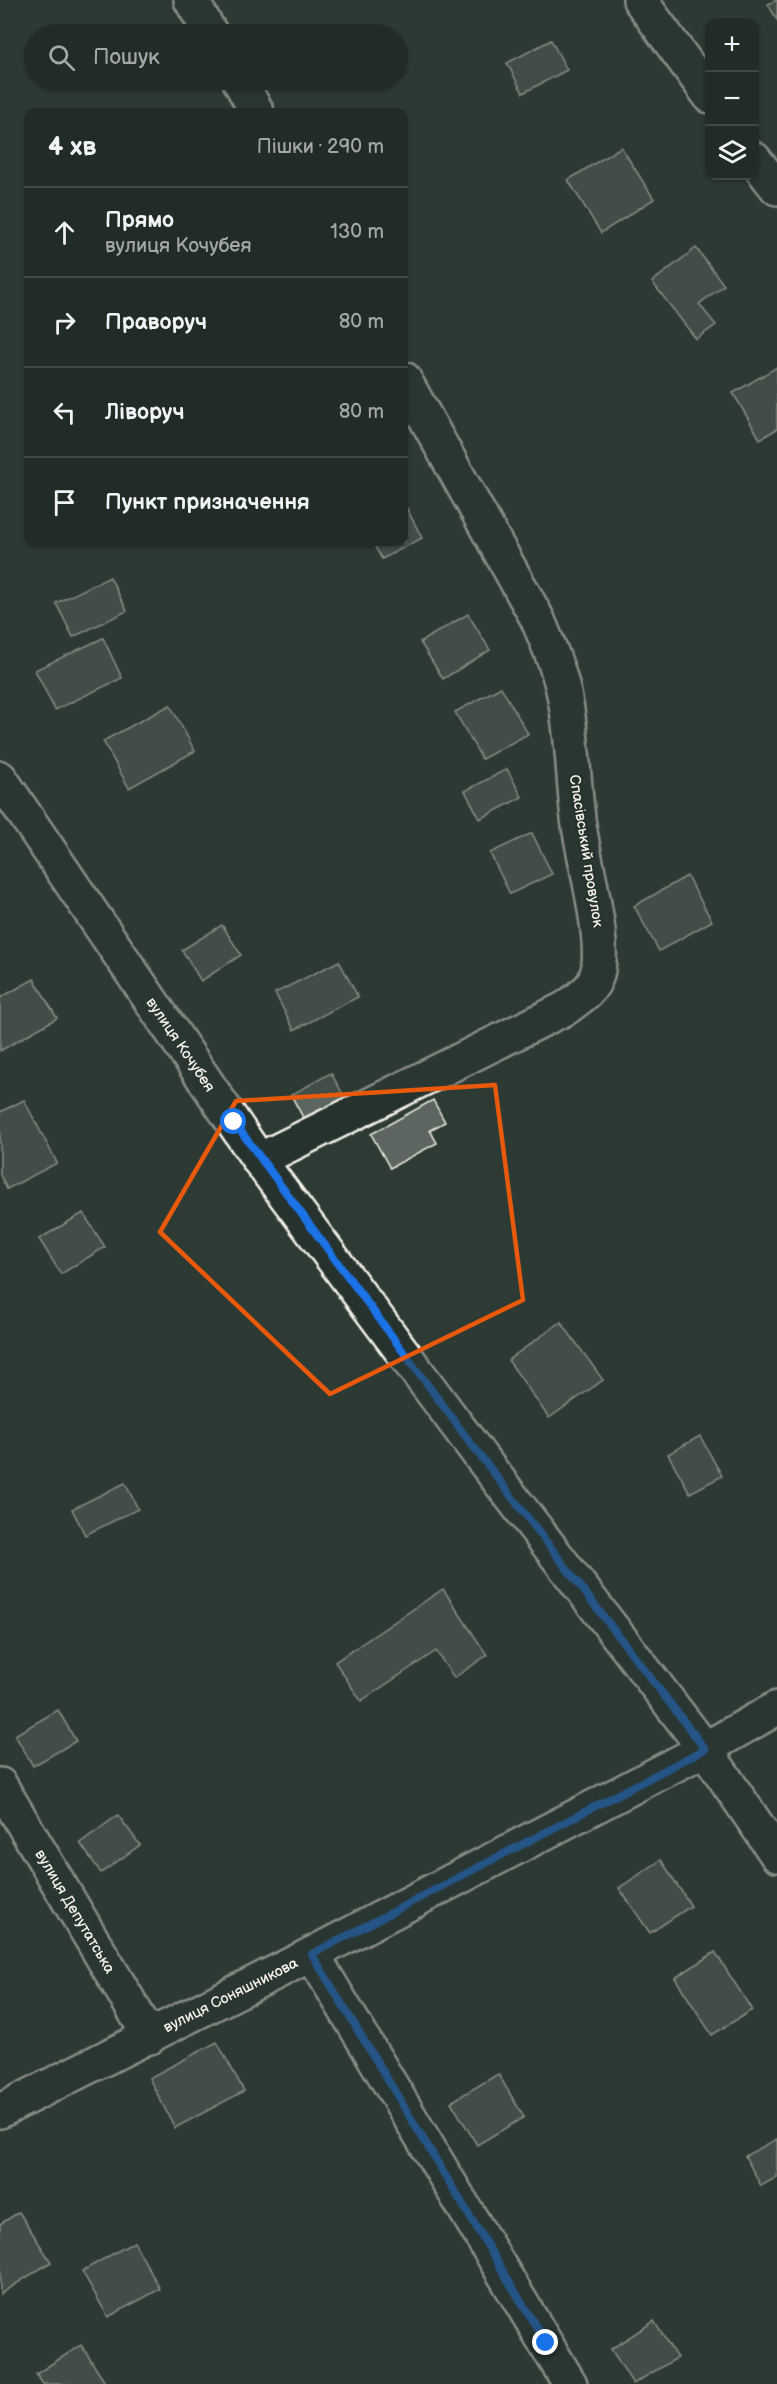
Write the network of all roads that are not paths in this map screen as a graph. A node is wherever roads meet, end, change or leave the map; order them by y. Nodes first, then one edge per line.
1 (191, 0) edge
2 (640, 0) edge
3 (205, 24) edge
4 (705, 89) edge
5 (245, 90) edge
6 (255, 108) edge
7 (759, 165) edge
8 (777, 188) edge
9 (408, 386) edge
10 (0, 778) edge
11 (260, 1160) junction
12 (777, 1708) edge
13 (705, 1749) junction
14 (0, 1785) edge
15 (777, 1855) edge
16 (312, 1954) junction
17 (150, 2037) junction
18 (0, 2111) edge
19 (570, 2384) edge

1 - 3 street
2 - 4 street
5 - 6 street
7 - 8 street
9 - 11 street, Спасівський провулок
10 - 11 street, вулиця Кочубея
11 - 13 street, вулиця Кочубея
12 - 13 street, вулиця Соняшникова
13 - 15 street, вулиця Кочубея
13 - 16 street, вулиця Соняшникова
14 - 17 street, вулиця Депутатська
16 - 17 street, вулиця Соняшникова
16 - 19 street
17 - 18 street, вулиця Соняшникова

